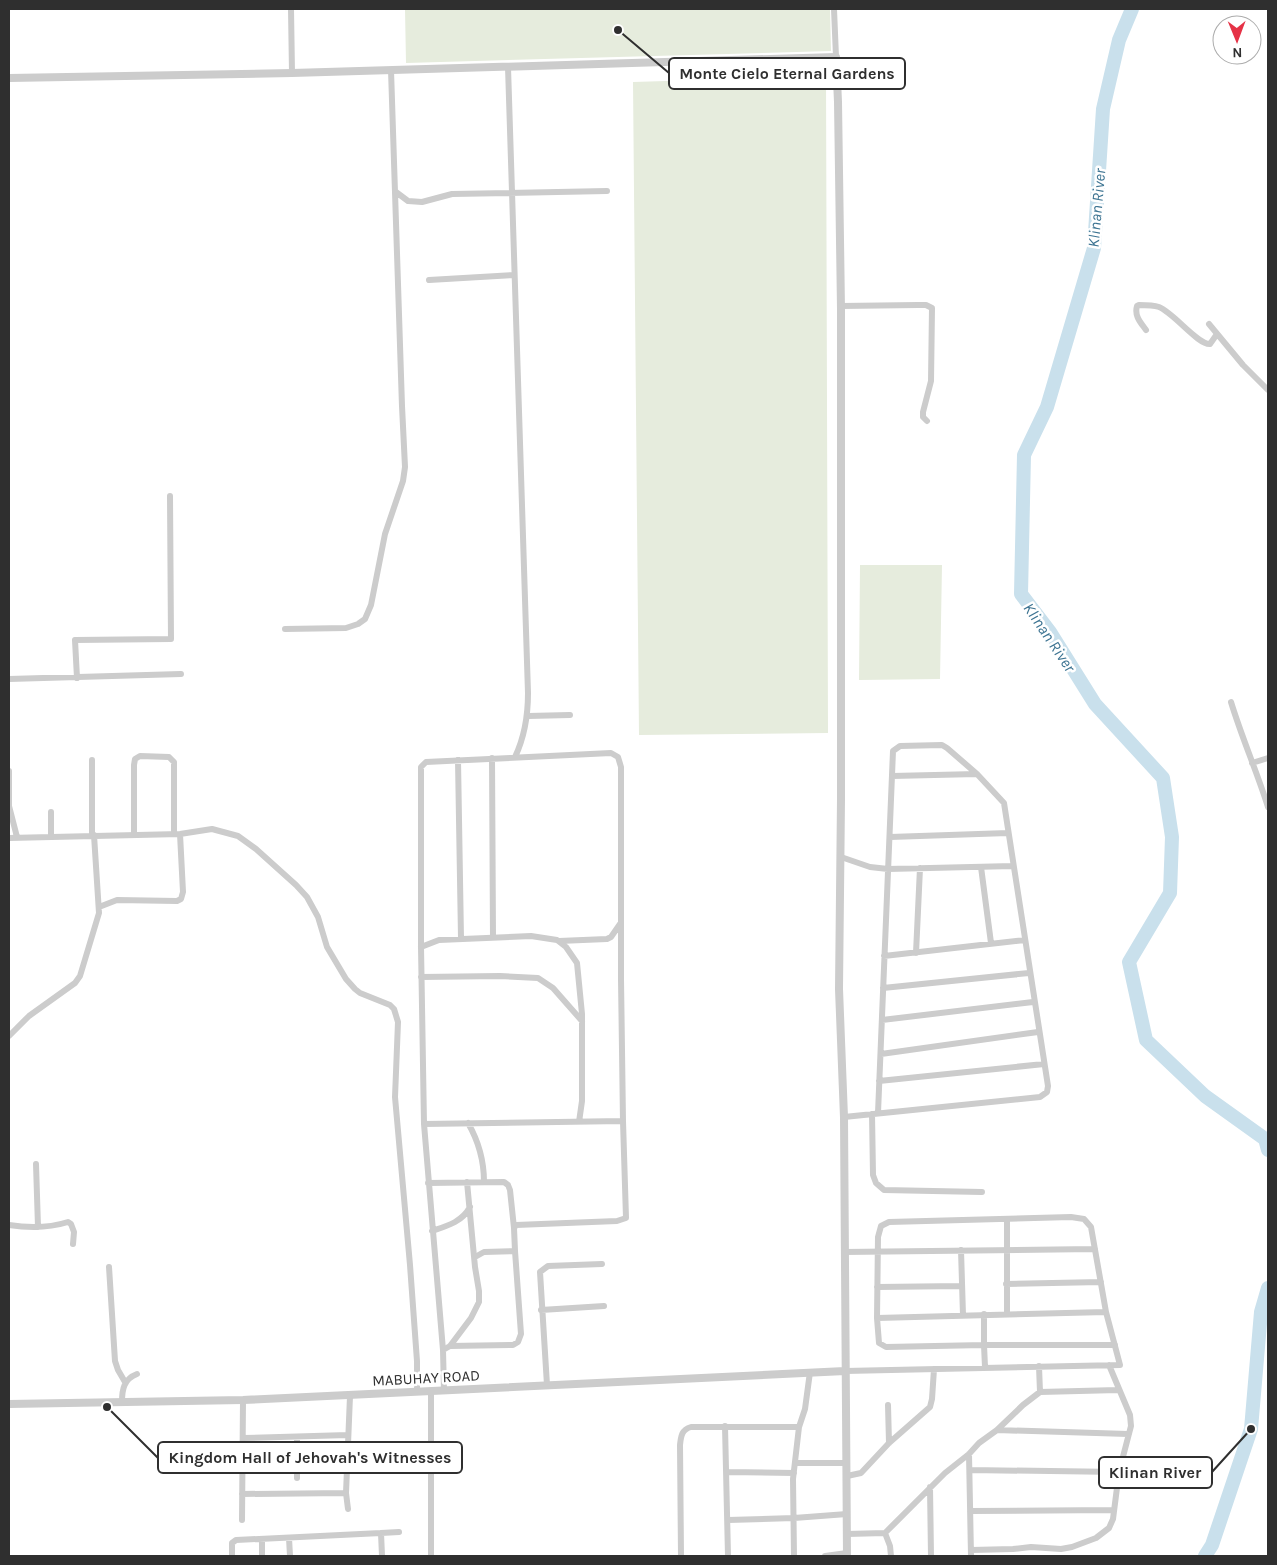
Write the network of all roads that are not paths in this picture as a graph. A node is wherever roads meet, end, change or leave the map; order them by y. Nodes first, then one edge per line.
1 (291, 9) edge
2 (834, 9) edge
3 (836, 57) junction
4 (508, 67) junction
5 (391, 70) junction
6 (292, 74) junction
7 (9, 78) edge
8 (607, 191) dead end
9 (396, 192) junction
10 (512, 192) junction
11 (514, 275) junction
12 (429, 280) dead end
13 (841, 306) junction
14 (1209, 324) dead end
15 (1146, 330) dead end
16 (1217, 334) junction
17 (1268, 390) edge
18 (927, 421) dead end
19 (170, 496) dead end
20 (285, 629) dead end
21 (181, 674) dead end
22 (77, 678) junction
23 (9, 679) edge
24 (1231, 702) dead end
25 (570, 715) dead end
26 (528, 716) junction
27 (515, 756) junction
28 (492, 758) junction
29 (1268, 758) edge
30 (92, 760) dead end
31 (458, 760) junction
32 (1252, 763) junction
33 (9, 771) edge
34 (976, 774) junction
35 (892, 776) junction
36 (1268, 807) edge
37 (52, 812) dead end
38 (1008, 833) junction
39 (177, 834) junction
40 (93, 835) junction
41 (134, 835) junction
42 (51, 836) junction
43 (17, 837) junction
44 (890, 837) junction
45 (9, 838) edge
46 (841, 857) junction
47 (1014, 866) junction
48 (981, 867) junction
49 (920, 868) junction
50 (888, 869) junction
51 (99, 907) junction
52 (621, 923) junction
53 (494, 937) junction
54 (461, 938) junction
55 (1025, 940) junction
56 (559, 941) junction
57 (991, 943) junction
58 (421, 947) junction
59 (916, 953) junction
60 (884, 956) junction
61 (1029, 973) junction
62 (421, 976) junction
63 (883, 988) junction
64 (1033, 1002) junction
65 (882, 1020) junction
66 (582, 1021) junction
67 (1038, 1032) junction
68 (9, 1036) edge
69 (881, 1054) junction
70 (1044, 1064) junction
71 (880, 1081) junction
72 (875, 1113) junction
73 (844, 1116) junction
74 (623, 1121) junction
75 (579, 1122) junction
76 (424, 1124) junction
77 (468, 1124) junction
78 (36, 1164) dead end
79 (467, 1182) junction
80 (484, 1182) junction
81 (428, 1183) junction
82 (982, 1192) dead end
83 (470, 1207) junction
84 (1007, 1219) junction
85 (9, 1225) edge
86 (38, 1227) junction
87 (514, 1228) junction
88 (432, 1231) junction
89 (74, 1244) dead end
90 (1095, 1249) junction
91 (962, 1250) junction
92 (1006, 1250) junction
93 (515, 1251) junction
94 (844, 1252) junction
95 (877, 1252) junction
96 (475, 1257) junction
97 (602, 1264) dead end
98 (109, 1267) dead end
99 (1101, 1282) junction
100 (1006, 1284) junction
101 (962, 1286) junction
102 (877, 1287) junction
103 (604, 1306) dead end
104 (541, 1310) junction
105 (1106, 1312) junction
106 (984, 1314) junction
107 (1007, 1314) junction
108 (963, 1315) junction
109 (877, 1318) junction
110 (984, 1345) junction
111 (1115, 1345) junction
112 (450, 1346) junction
113 (443, 1350) junction
114 (1109, 1365) junction
115 (1039, 1366) junction
116 (985, 1367) junction
117 (934, 1369) junction
118 (845, 1371) junction
119 (810, 1372) junction
120 (137, 1374) dead end
121 (126, 1382) junction
122 (546, 1385) junction
123 (1118, 1390) junction
124 (444, 1391) junction
125 (417, 1392) junction
126 (431, 1392) junction
127 (1040, 1392) junction
128 (350, 1396) junction
129 (242, 1400) junction
130 (122, 1402) junction
131 (9, 1404) edge
132 (888, 1405) dead end
133 (726, 1426) junction
134 (799, 1427) junction
135 (997, 1430) junction
136 (1128, 1434) junction
137 (348, 1435) junction
138 (297, 1437) junction
139 (243, 1438) junction
140 (889, 1443) junction
141 (969, 1454) junction
142 (796, 1463) junction
143 (846, 1463) junction
144 (970, 1470) junction
145 (727, 1472) junction
146 (794, 1472) junction
147 (1119, 1472) junction
148 (847, 1476) junction
149 (298, 1478) dead end
150 (930, 1487) junction
151 (346, 1493) junction
152 (242, 1494) junction
153 (348, 1509) dead end
154 (1114, 1510) junction
155 (970, 1511) junction
156 (847, 1514) junction
157 (794, 1518) junction
158 (242, 1520) dead end
159 (728, 1520) junction
160 (399, 1532) dead end
161 (381, 1533) junction
162 (885, 1533) junction
163 (847, 1534) junction
164 (289, 1538) junction
165 (262, 1539) junction
166 (971, 1553) edge
167 (847, 1555) edge
168 (232, 1556) edge
169 (262, 1556) edge
170 (290, 1556) edge
171 (382, 1556) edge
172 (431, 1556) edge
173 (681, 1556) edge
174 (728, 1556) edge
175 (794, 1556) edge
176 (825, 1556) edge
177 (891, 1556) edge
178 (931, 1556) edge

1 - 6 street
2 - 3 street
3 - 4 street
3 - 13 street
4 - 5 street
4 - 10 street
5 - 6 street
5 - 9 street
6 - 7 street
8 - 10 street
9 - 10 street
9 - 20 street
10 - 11 street
11 - 12 street
11 - 26 street
13 - 18 street
13 - 46 street
14 - 16 street
15 - 16 street
16 - 17 street
19 - 22 street
21 - 22 street
22 - 23 street
24 - 32 street
25 - 26 street
26 - 27 street
27 - 28 street
27 - 52 street
28 - 31 street
28 - 53 street
29 - 32 street
30 - 40 street
31 - 54 street
31 - 58 street
32 - 36 street
33 - 43 street
34 - 35 street
34 - 35 street
34 - 38 street
35 - 44 street
37 - 42 street
38 - 44 street
38 - 47 street
39 - 41 street
39 - 41 street
39 - 51 street
39 - 125 street
40 - 41 street
40 - 42 street
40 - 51 street
42 - 43 street
43 - 45 street
44 - 50 street
46 - 50 street
46 - 73 street
47 - 48 street
47 - 55 street
48 - 49 street
48 - 57 street
49 - 50 street
49 - 59 street
50 - 60 street
51 - 68 street
52 - 56 street
52 - 74 street
53 - 54 street
53 - 56 street
54 - 58 street
55 - 57 street
55 - 61 street
56 - 66 street
57 - 59 street
58 - 62 street
59 - 60 street
60 - 63 street
61 - 63 street
61 - 64 street
62 - 66 street
62 - 76 street
63 - 65 street
64 - 65 street
64 - 67 street
65 - 69 street
66 - 75 street
67 - 69 street
67 - 70 street
69 - 71 street
70 - 71 street
70 - 72 street
71 - 72 street
72 - 73 street
72 - 82 street
73 - 94 street
74 - 75 street
74 - 87 street
75 - 77 street
76 - 77 street
76 - 81 street
77 - 80 street
78 - 86 street
79 - 80 street
79 - 81 street
79 - 83 street
80 - 87 street
81 - 88 street
83 - 88 street
83 - 96 street
84 - 90 street
84 - 92 street
84 - 95 street
85 - 86 street
86 - 89 street
87 - 93 street
88 - 113 street
90 - 92 street
90 - 99 street
91 - 92 street
91 - 95 street
91 - 101 street
92 - 100 street
93 - 96 street
93 - 112 street
94 - 95 street
94 - 118 street
95 - 102 street
96 - 112 street
97 - 104 street
98 - 121 street
99 - 100 street
99 - 105 street
100 - 107 street
101 - 102 street
101 - 108 street
102 - 109 street
103 - 104 street
104 - 122 street
105 - 107 street
105 - 111 street
106 - 107 street
106 - 108 street
106 - 110 street
108 - 109 street
109 - 110 street
110 - 111 street
110 - 116 street
111 - 114 street
112 - 113 street
113 - 124 street
114 - 115 street
114 - 123 street
115 - 116 street
115 - 127 street
116 - 117 street
117 - 118 street
117 - 140 street
118 - 119 street, MABUHAY ROAD
118 - 143 street
119 - 122 street, MABUHAY ROAD
119 - 134 street
120 - 121 street
121 - 130 street
122 - 124 street, MABUHAY ROAD
123 - 127 street
123 - 136 street
124 - 126 street, MABUHAY ROAD
125 - 126 street, MABUHAY ROAD
125 - 128 street, MABUHAY ROAD
126 - 172 street
127 - 135 street
128 - 129 street, MABUHAY ROAD
128 - 137 street
129 - 130 street, MABUHAY ROAD
129 - 139 street
130 - 131 street, MABUHAY ROAD
132 - 140 street
133 - 134 street
133 - 145 street
133 - 173 street
134 - 142 street
135 - 136 street
135 - 141 street
136 - 147 street
137 - 138 street
137 - 151 street
138 - 139 street
138 - 149 street
139 - 152 street
140 - 148 street
141 - 144 street
141 - 150 street
142 - 143 street
142 - 146 street
143 - 148 street
144 - 147 street
144 - 155 street
145 - 146 street
145 - 159 street
146 - 157 street
147 - 154 street
148 - 156 street
150 - 162 street
150 - 178 street
151 - 152 street
151 - 153 street
152 - 158 street
154 - 155 street
154 - 166 street
155 - 166 street
156 - 157 street
156 - 163 street
157 - 159 street
157 - 175 street
159 - 174 street
160 - 161 street
161 - 164 street
161 - 171 street
162 - 163 street
162 - 177 street
163 - 167 street
164 - 165 street
164 - 170 street
165 - 168 street
165 - 169 street
167 - 176 street

